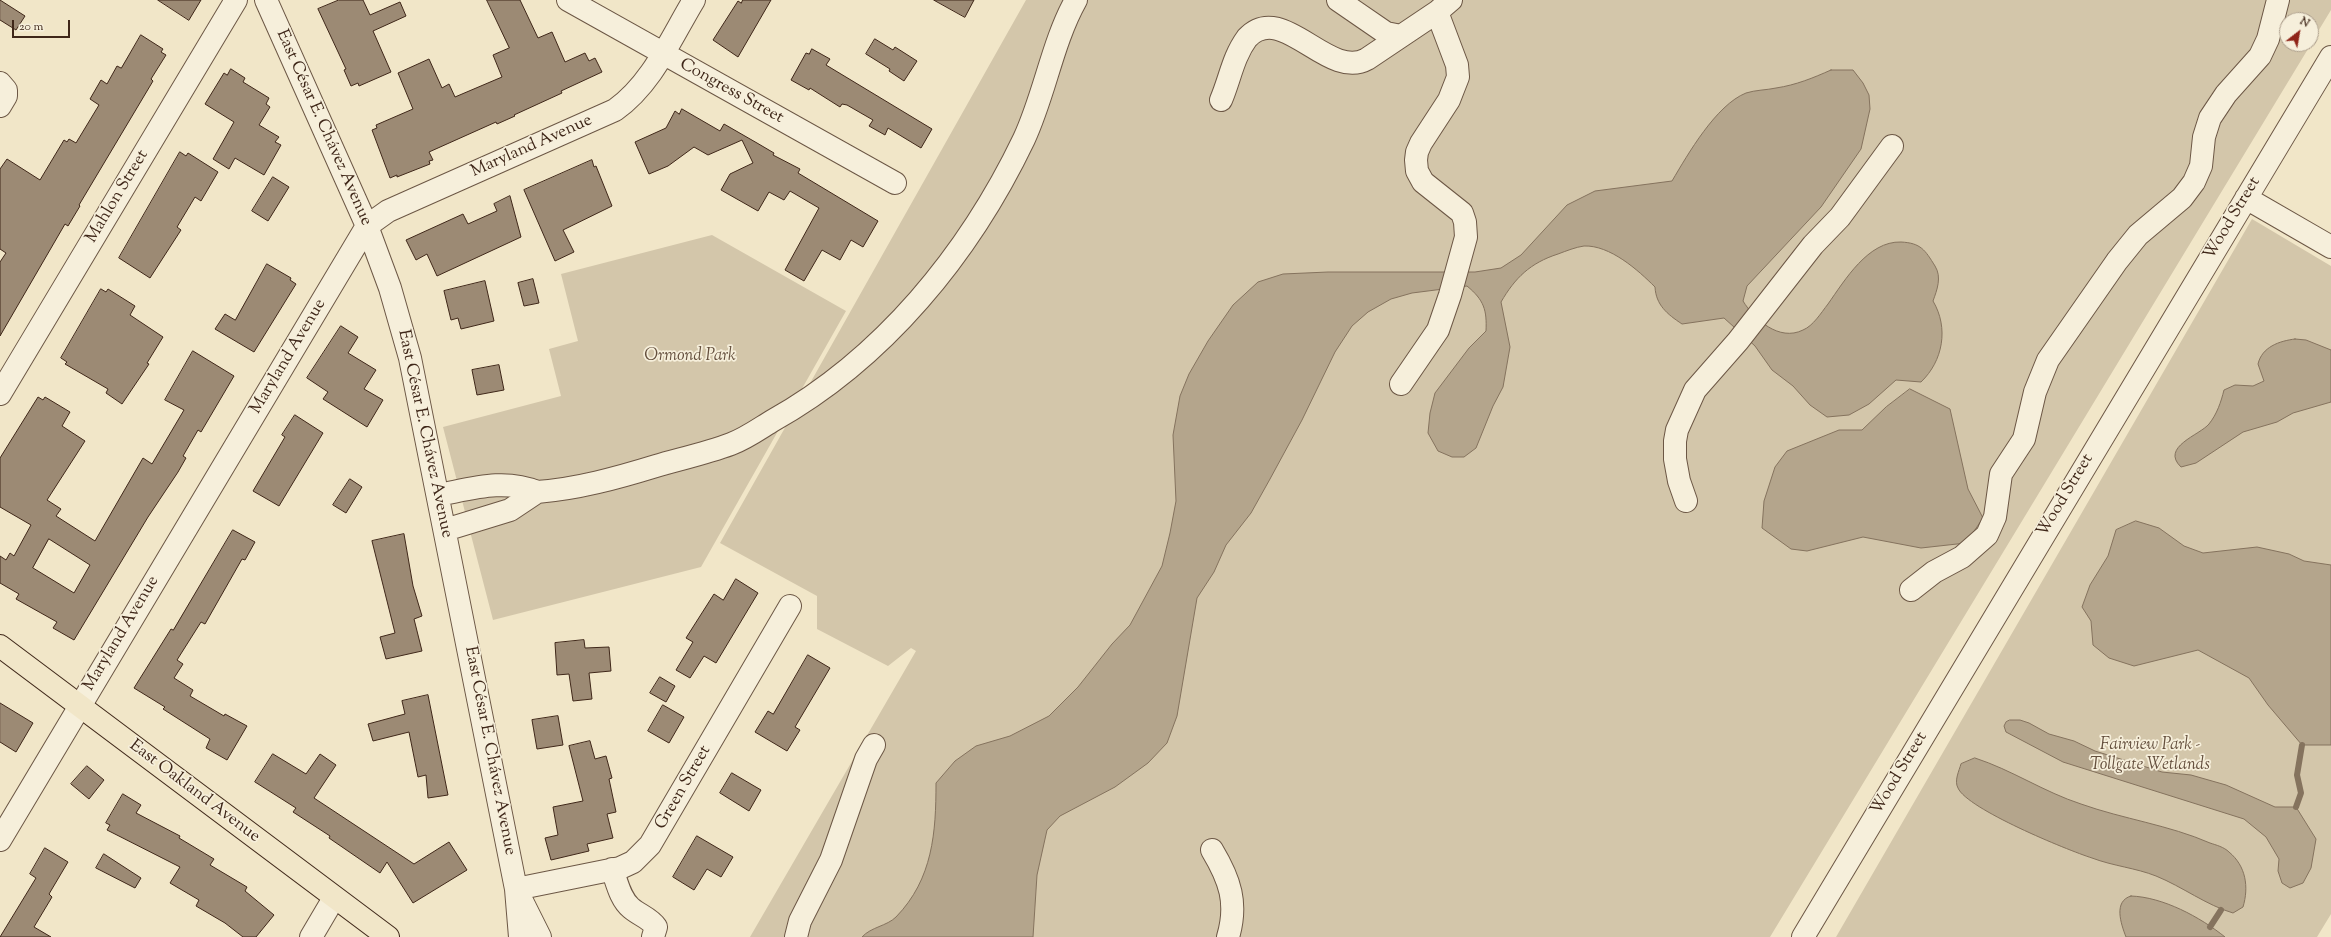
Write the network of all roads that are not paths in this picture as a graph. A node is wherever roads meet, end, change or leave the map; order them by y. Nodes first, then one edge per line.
1 (236, 0) edge
2 (266, 0) edge
3 (568, 0) edge
4 (694, 0) edge
5 (1076, 0) edge
6 (1338, 0) edge
7 (2278, 0) edge
8 (1444, 6) edge
9 (1401, 36) junction
10 (662, 54) junction
11 (2331, 57) edge
12 (0, 83) edge
13 (1221, 100) dead end
14 (0, 106) edge
15 (1892, 146) dead end
16 (895, 183) dead end
17 (2246, 198) junction
18 (367, 226) junction
19 (2331, 247) edge
20 (1401, 384) dead end
21 (0, 394) edge
22 (537, 492) junction
23 (438, 495) junction
24 (1686, 501) dead end
25 (445, 530) junction
26 (1911, 590) dead end
27 (790, 606) dead end
28 (0, 646) edge
29 (80, 705) junction
30 (874, 745) dead end
31 (0, 840) edge
32 (1212, 850) dead end
33 (612, 869) junction
34 (516, 889) junction
35 (334, 898) junction
36 (311, 937) edge
37 (388, 937) edge
38 (520, 937) edge
39 (540, 937) edge
40 (652, 937) edge
41 (796, 937) edge
42 (1228, 937) edge
43 (1803, 937) edge

1 - 21 street, Mahlon Street
2 - 18 street, East César E. Chávez Avenue
3 - 10 street, Congress Street
4 - 10 street, Maryland Avenue
5 - 22 street
6 - 9 street
7 - 26 street
8 - 9 street
8 - 20 street
9 - 13 street
10 - 16 street, Congress Street
10 - 18 street, Maryland Avenue
11 - 17 street, Wood Street
12 - 14 street
15 - 24 street
17 - 19 street
17 - 43 street, Wood Street
18 - 23 street, East César E. Chávez Avenue
18 - 29 street, Maryland Avenue
22 - 23 street
22 - 25 street
23 - 25 street, East César E. Chávez Avenue
25 - 34 street, East César E. Chávez Avenue
27 - 33 street, Green Street
28 - 29 main road, East Oakland Avenue
29 - 31 street, Maryland Avenue
29 - 35 main road, East Oakland Avenue
30 - 41 street
32 - 42 street
33 - 34 street, Green Street
33 - 40 street
34 - 38 street, East César E. Chávez Avenue
34 - 39 street, East César E. Chávez Avenue
35 - 36 street
35 - 37 main road, East Oakland Avenue

